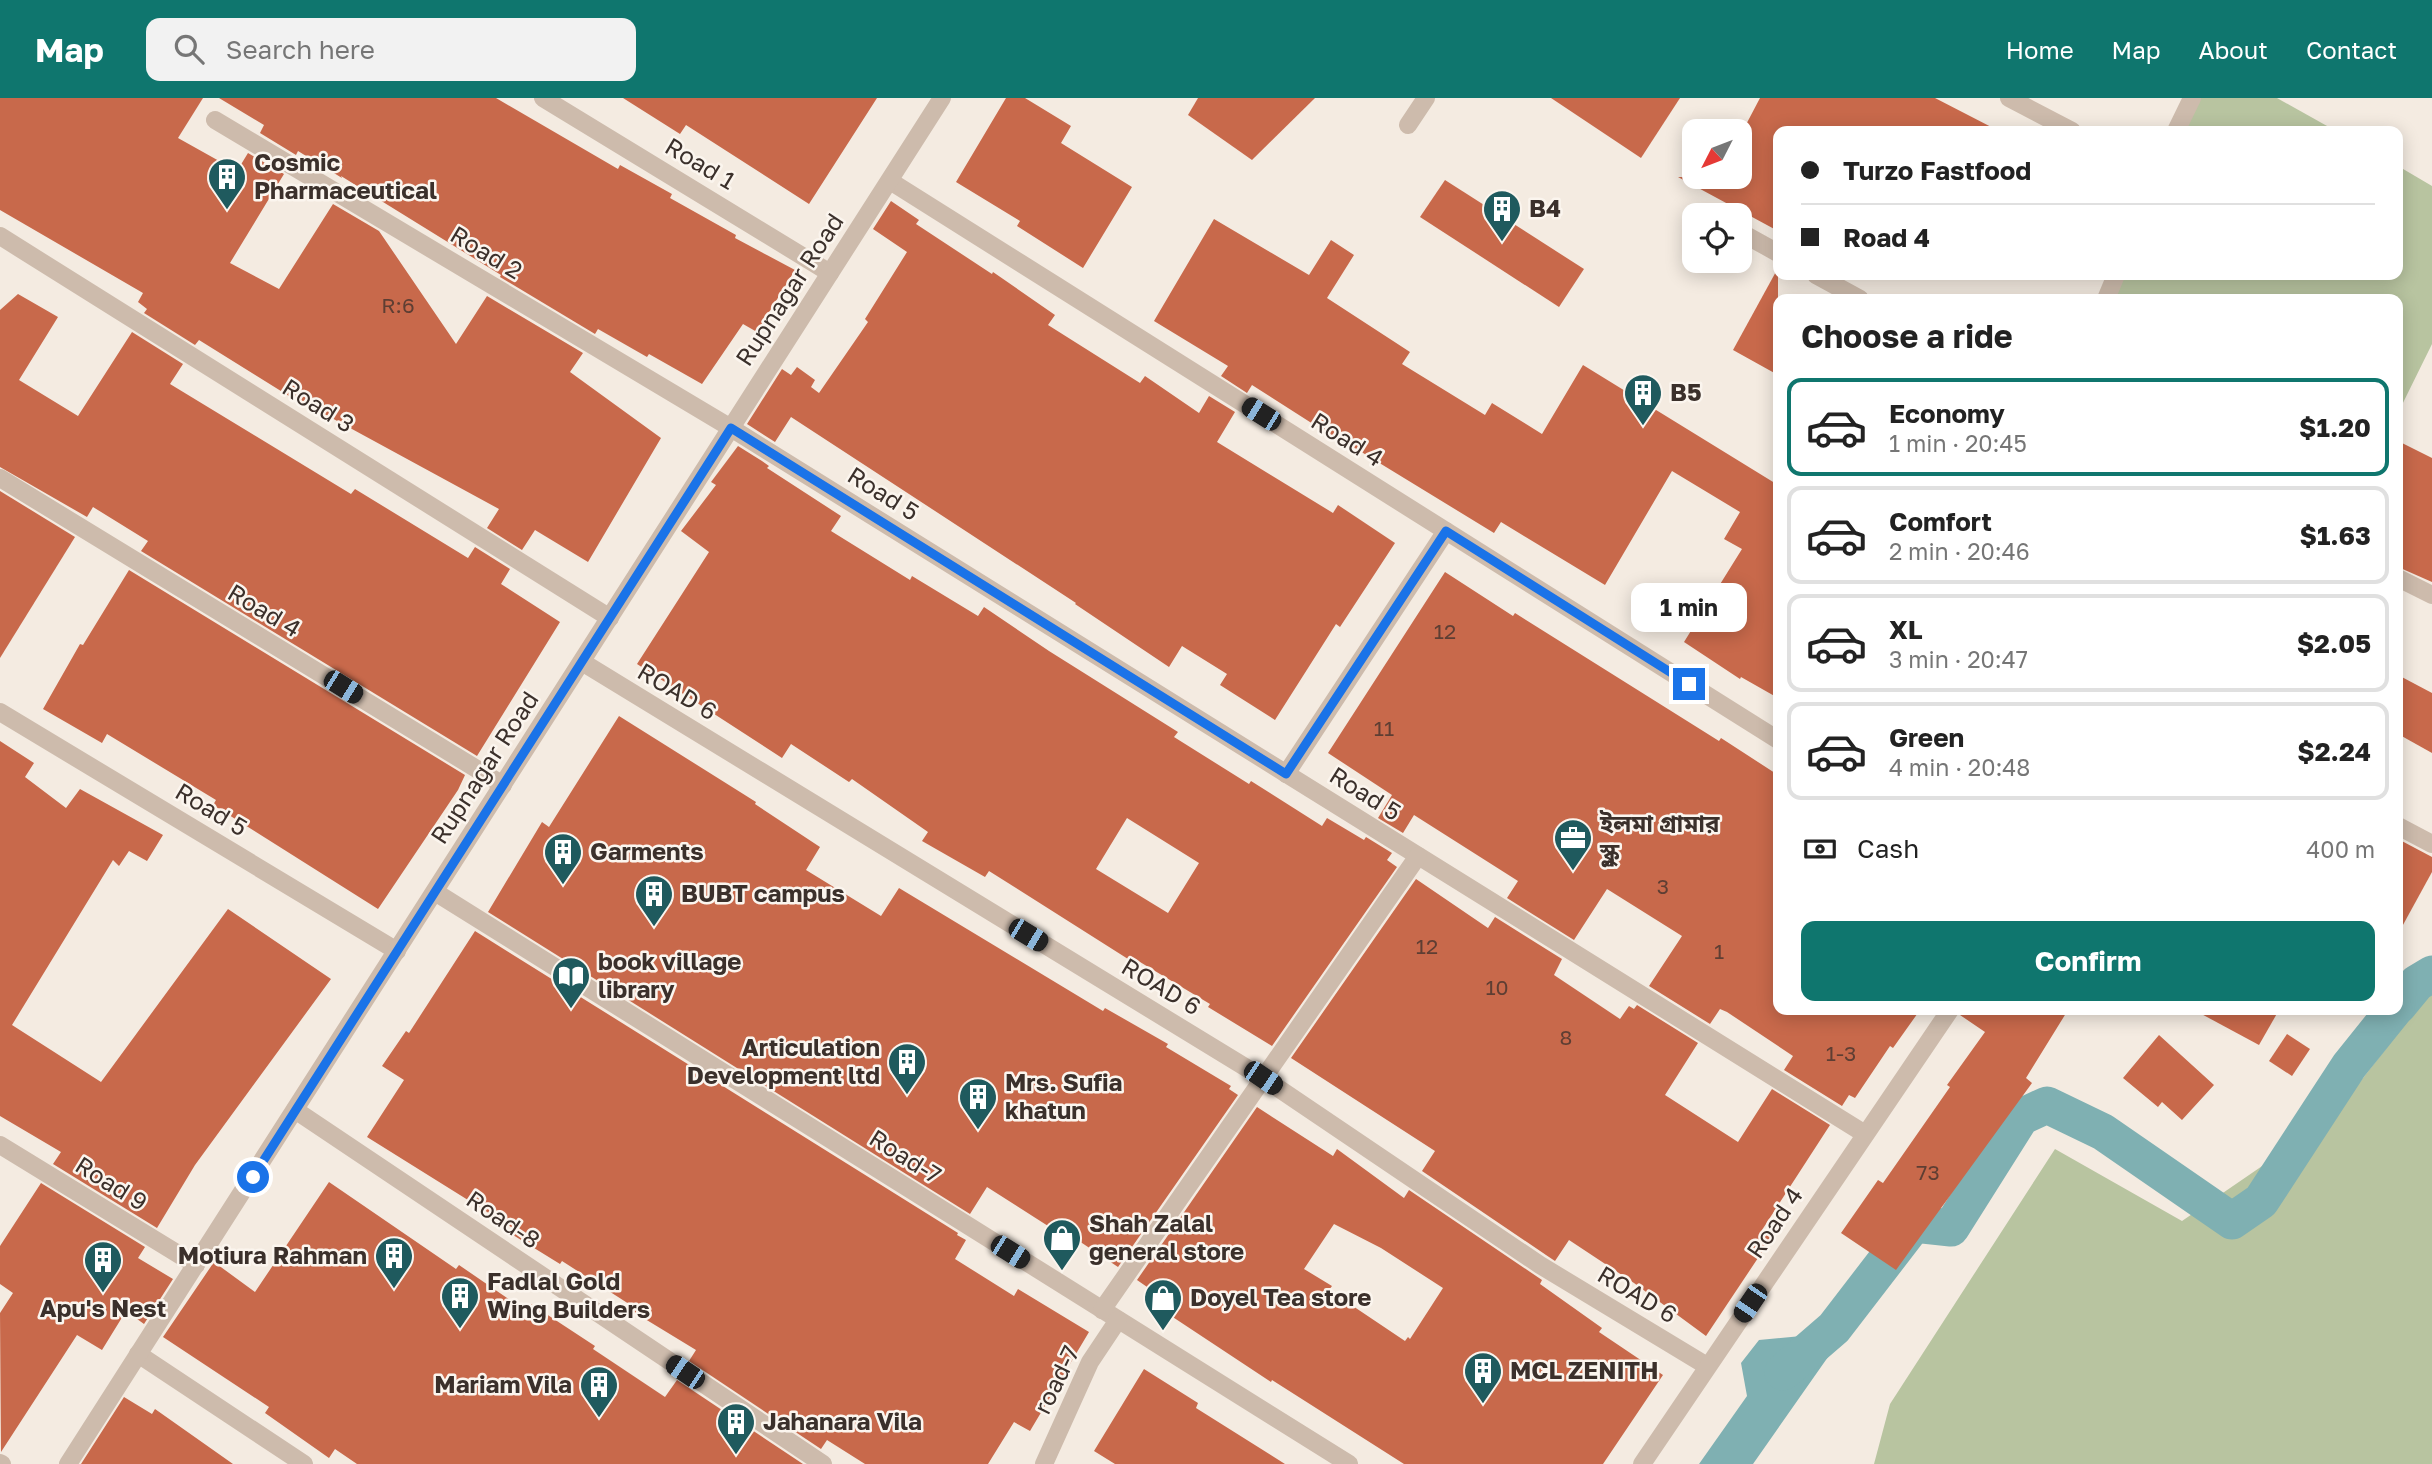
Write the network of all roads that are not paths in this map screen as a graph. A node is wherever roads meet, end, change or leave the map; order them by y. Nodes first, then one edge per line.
1 (543, 98) edge
2 (943, 98) edge
3 (1426, 98) edge
4 (2009, 98) edge
5 (2192, 98) edge
6 (215, 120) dead end
7 (1408, 125) dead end
8 (2062, 126) edge
9 (2178, 126) edge
10 (890, 181) junction
11 (0, 236) edge
12 (1752, 239) edge
13 (1773, 250) edge
14 (831, 273) junction
15 (1825, 280) edge
16 (1851, 294) edge
17 (731, 428) junction
18 (0, 478) edge
19 (1446, 531) junction
20 (2403, 580) edge
21 (2432, 595) edge
22 (610, 618) junction
23 (582, 662) junction
24 (0, 712) edge
25 (1773, 737) edge
26 (1286, 774) junction
27 (503, 785) junction
28 (2403, 829) edge
29 (2432, 844) edge
30 (1418, 856) junction
31 (435, 892) junction
32 (397, 950) junction
33 (1947, 1015) edge
34 (1263, 1078) junction
35 (295, 1110) junction
36 (1865, 1134) junction
37 (0, 1145) edge
38 (196, 1265) junction
39 (1110, 1315) junction
40 (138, 1354) junction
41 (1707, 1366) junction
42 (68, 1464) edge
43 (304, 1464) edge
44 (823, 1464) edge
45 (1044, 1464) edge
46 (1349, 1464) edge
47 (1642, 1464) edge

1 - 14 street, Road 1
2 - 10 street, Rupnagar Road
3 - 7 street
4 - 8 street
5 - 9 street
6 - 17 street, Road 2
10 - 14 street, Rupnagar Road
10 - 19 street, Road 4
11 - 22 street, Road 3
12 - 13 street
14 - 17 street, Rupnagar Road
15 - 16 street
17 - 22 street, Rupnagar Road
17 - 26 street, Road 5
18 - 27 street, Road 4
19 - 25 street, Road 4
19 - 26 street
20 - 21 street
22 - 23 street, Rupnagar Road
23 - 27 street, Rupnagar Road
23 - 34 street, ROAD 6
24 - 32 street, Road 5
26 - 30 street, Road 5
27 - 31 street, Rupnagar Road
28 - 29 street
30 - 34 street, road-7
30 - 36 street, Road 5
31 - 32 street, Rupnagar Road
31 - 39 street, Road-7
32 - 35 street, Rupnagar Road
33 - 36 street, Road 4
34 - 39 street, road-7
34 - 41 street, ROAD 6
35 - 38 street, Rupnagar Road
35 - 44 street, Road-8
36 - 41 street, Road 4
37 - 38 street, Road 9
38 - 40 street, Rupnagar Road
39 - 45 street, road-7
39 - 46 street, Road-7
40 - 42 street, Rupnagar Road
40 - 43 street
41 - 47 street, Road 4

